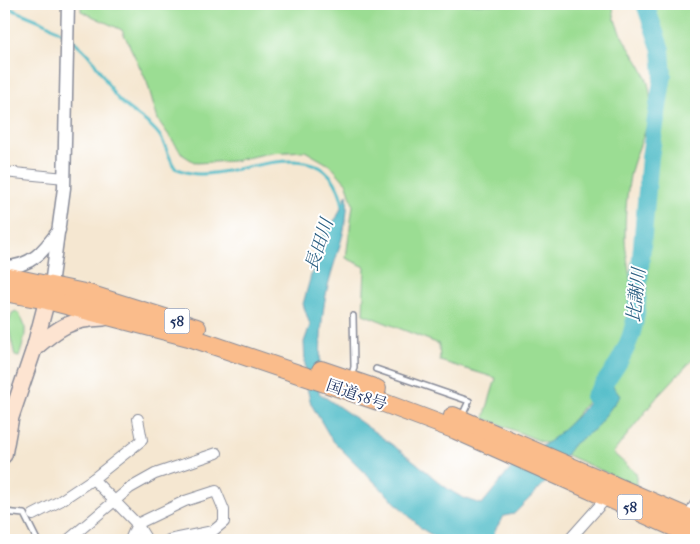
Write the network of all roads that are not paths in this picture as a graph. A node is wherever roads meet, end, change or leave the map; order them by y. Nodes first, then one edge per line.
1 (68, 4) edge
2 (4, 103) edge
3 (4, 112) edge
4 (4, 172) edge
5 (65, 178) junction
6 (60, 229) junction
7 (4, 267) edge
8 (4, 276) edge
9 (4, 292) edge
10 (49, 293) junction
11 (353, 316) dead end
12 (118, 318) junction
13 (34, 349) junction
14 (376, 369) dead end
15 (301, 370) junction
16 (349, 385) junction
17 (138, 419) dead end
18 (458, 425) junction
19 (4, 449) edge
20 (217, 453) dead end
21 (93, 479) junction
22 (612, 492) junction
23 (115, 500) junction
24 (4, 512) edge
25 (693, 513) edge
26 (33, 515) dead end
27 (136, 524) junction
28 (696, 537) edge
29 (74, 539) edge
30 (37, 540) edge
31 (130, 540) edge
32 (147, 540) edge
33 (169, 540) edge
34 (569, 540) edge

1 - 5 street
2 - 3 street
4 - 5 street
5 - 6 street
6 - 7 street
6 - 10 street
8 - 10 highway, 国道58号 / 58
9 - 10 highway, 国道58号 / 58
10 - 12 highway, 国道58号 / 58
10 - 13 main road
10 - 15 highway, 国道58号 / 58
11 - 16 lane
12 - 13 main road
12 - 15 highway, 国道58号 / 58
13 - 19 main road
14 - 18 lane
15 - 16 highway, 国道58号 / 58
16 - 18 highway, 国道58号 / 58
17 - 21 street
18 - 22 highway, 国道58号 / 58
20 - 23 street
21 - 23 street
21 - 26 street
22 - 25 highway, 国道58号 / 58
22 - 28 highway, 国道58号 / 58
22 - 34 street
23 - 27 street
23 - 29 street
24 - 30 lane
27 - 31 street
27 - 32 street
27 - 33 street

